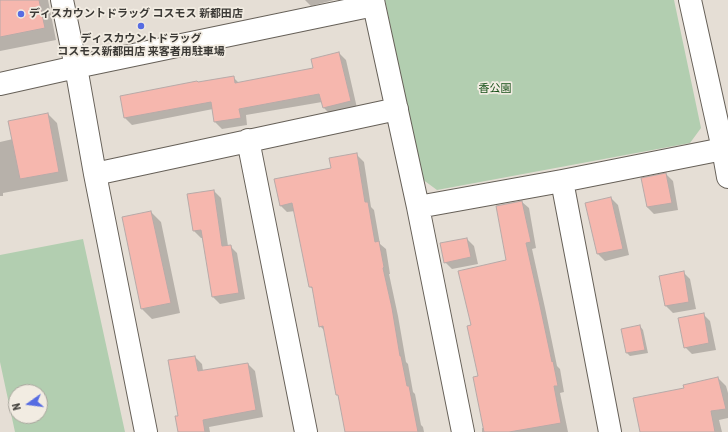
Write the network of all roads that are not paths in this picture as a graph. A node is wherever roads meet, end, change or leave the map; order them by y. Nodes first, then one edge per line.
1 (62, 0) edge
2 (690, 0) edge
3 (374, 3) edge
4 (76, 67) junction
5 (0, 84) edge
6 (397, 109) junction
7 (248, 140) junction
8 (723, 149) junction
9 (95, 174) junction
10 (728, 176) edge
11 (562, 180) junction
12 (418, 206) junction
13 (146, 432) edge
14 (306, 432) edge
15 (463, 432) edge
16 (610, 432) edge

1 - 4 street
2 - 8 street
3 - 4 street
3 - 6 street
4 - 5 street
4 - 9 street
6 - 7 street
6 - 12 street
7 - 9 street
7 - 14 street
8 - 10 street
8 - 11 street
9 - 13 street
11 - 12 street
11 - 16 street
12 - 15 street

